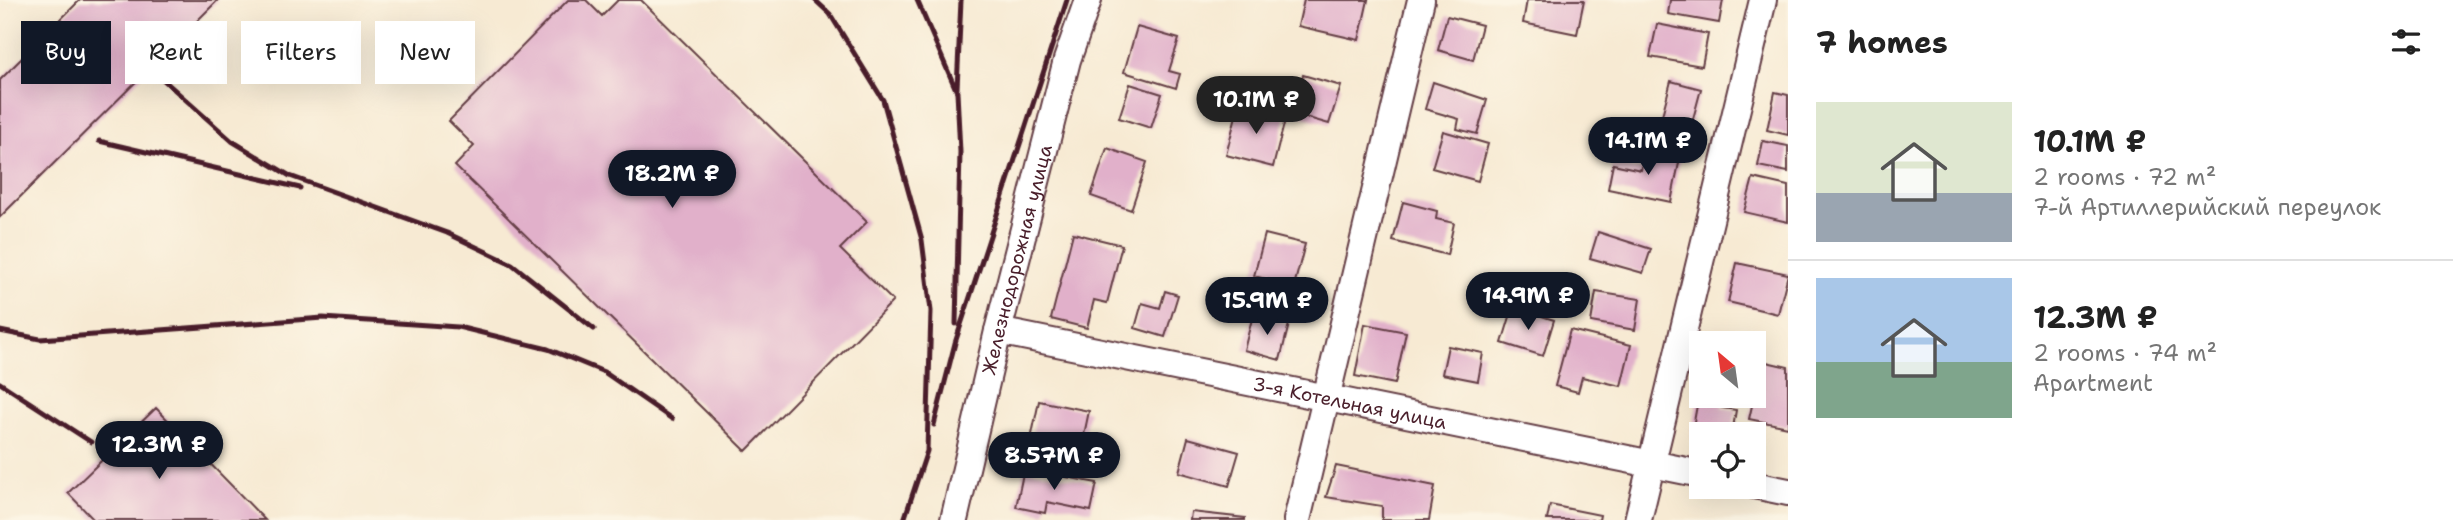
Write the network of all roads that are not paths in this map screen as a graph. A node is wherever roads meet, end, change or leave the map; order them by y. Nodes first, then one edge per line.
1 (1088, 0) edge
2 (1421, 0) edge
3 (1763, 0) edge
4 (998, 331) junction
5 (1326, 398) junction
6 (1652, 464) junction
7 (1689, 472) edge
8 (1766, 487) edge
9 (1788, 492) edge
10 (954, 520) edge
11 (1297, 520) edge
12 (1638, 520) edge

1 - 4 street, Железнодорожная улица
2 - 5 street
3 - 6 street
4 - 5 street, 3-я Котельная улица
4 - 10 street, Железнодорожная улица
5 - 6 street, 3-я Котельная улица
5 - 11 street
6 - 7 street, 3-я Котельная улица
6 - 12 street
8 - 9 street

